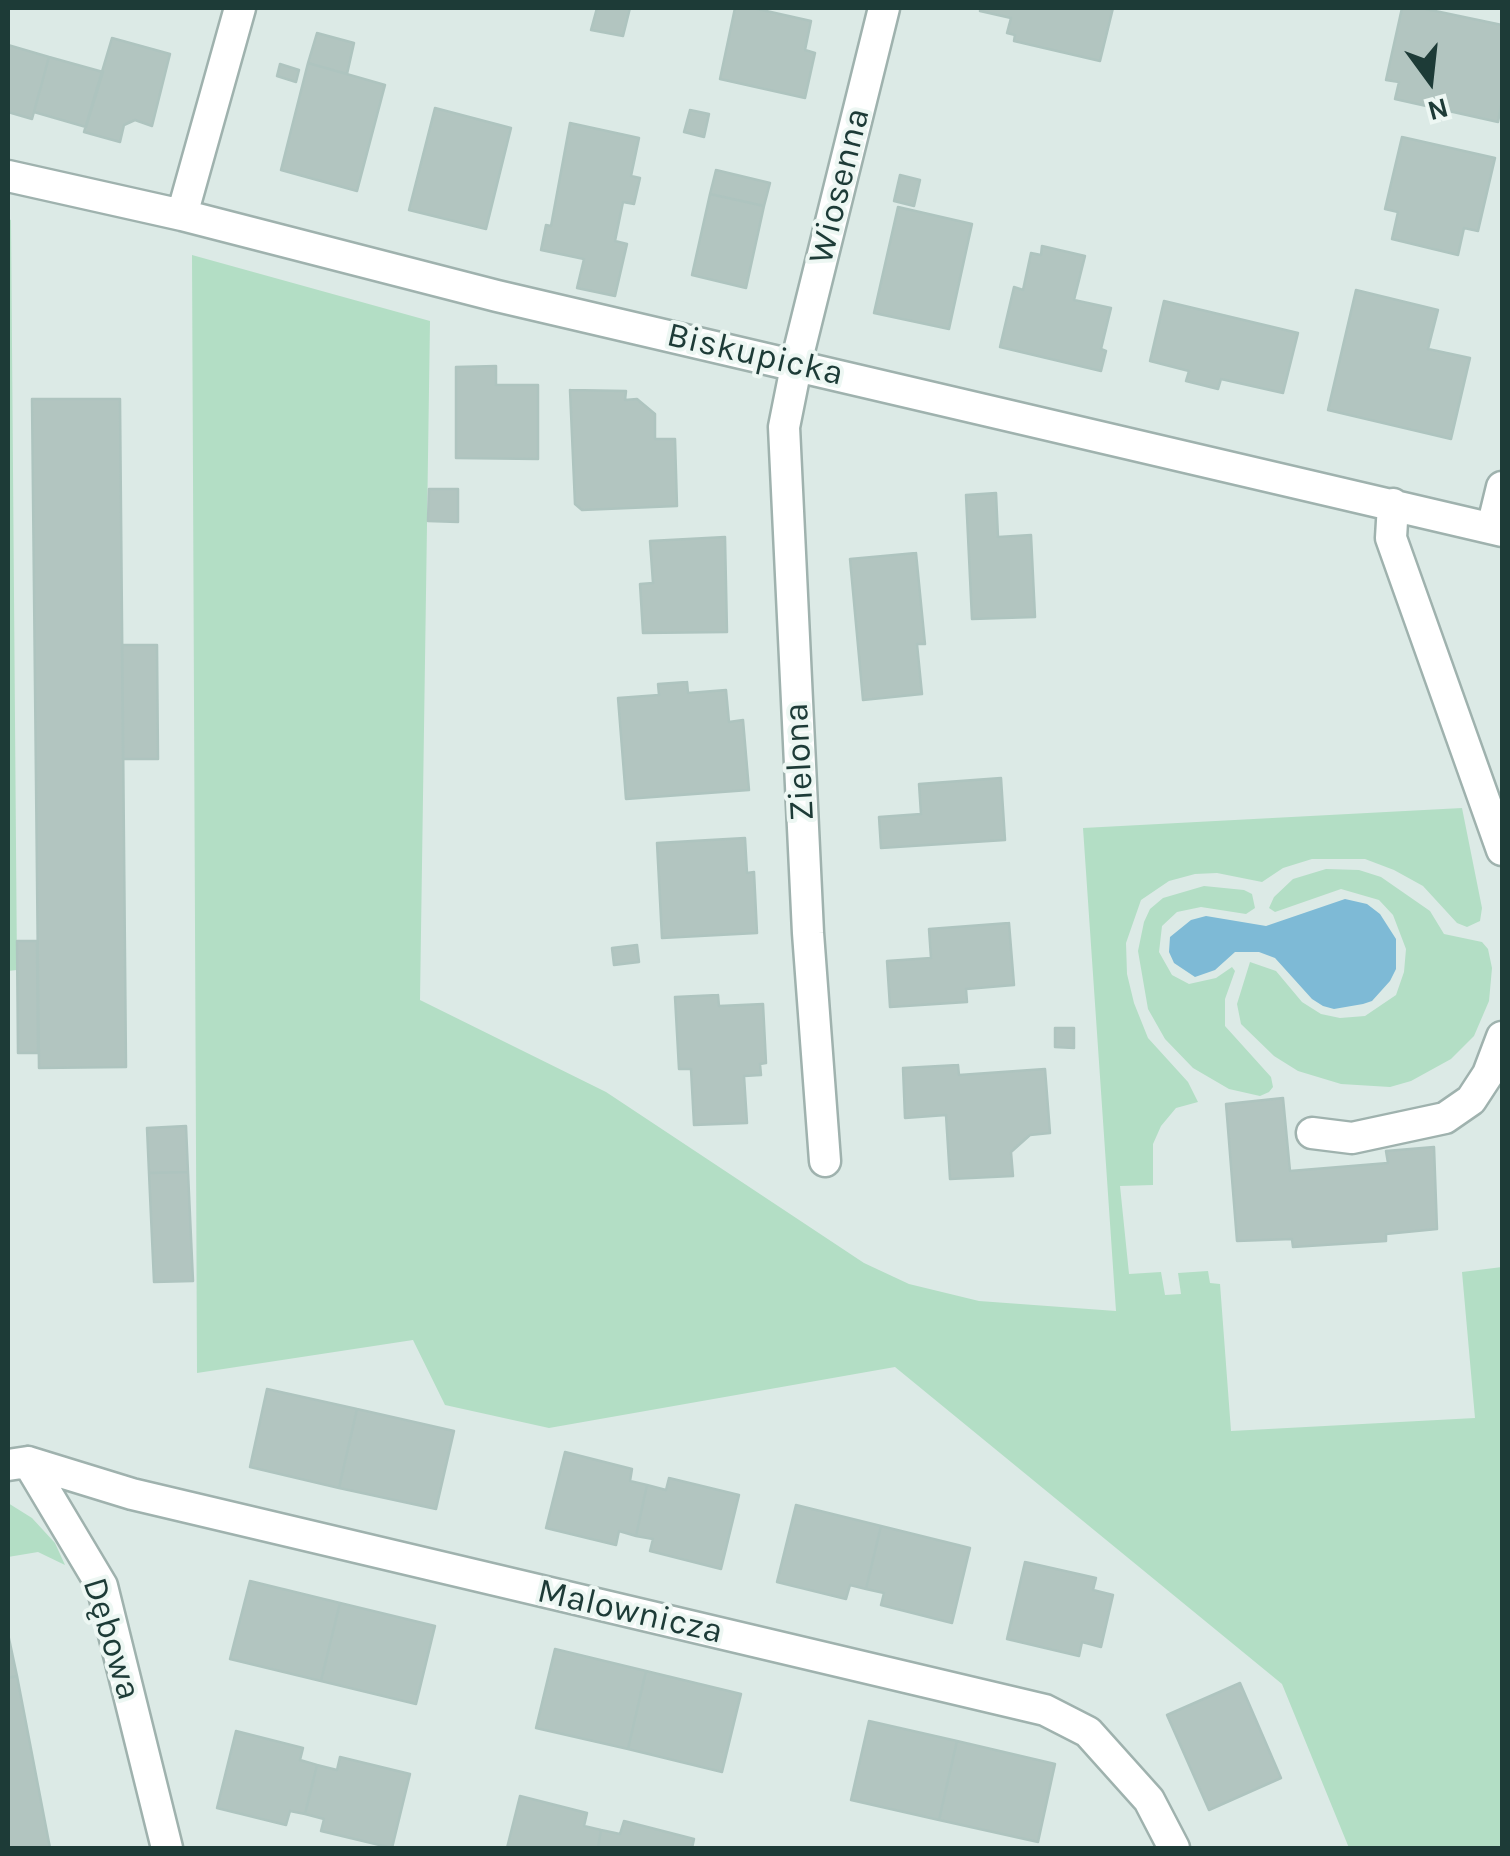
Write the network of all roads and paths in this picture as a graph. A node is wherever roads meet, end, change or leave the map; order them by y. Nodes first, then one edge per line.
1 (240, 8) edge
2 (884, 8) edge
3 (8, 176) edge
4 (182, 216) junction
5 (796, 364) junction
6 (1502, 487) edge
7 (1393, 504) junction
8 (1497, 530) edge
9 (1502, 850) edge
10 (1502, 1037) edge
11 (1312, 1134) dead end
12 (825, 1161) dead end
13 (18, 1464) edge
14 (167, 1848) edge
15 (1174, 1848) edge

1 - 4 street
2 - 5 street, Wiosenna
3 - 4 street, Biskupicka
4 - 5 street, Biskupicka
5 - 7 street, Biskupicka
5 - 12 street, Zielona
6 - 8 street
7 - 8 street, Biskupicka
7 - 9 street
10 - 11 street
13 - 14 street, Dębowa
13 - 15 street, Malownicza

